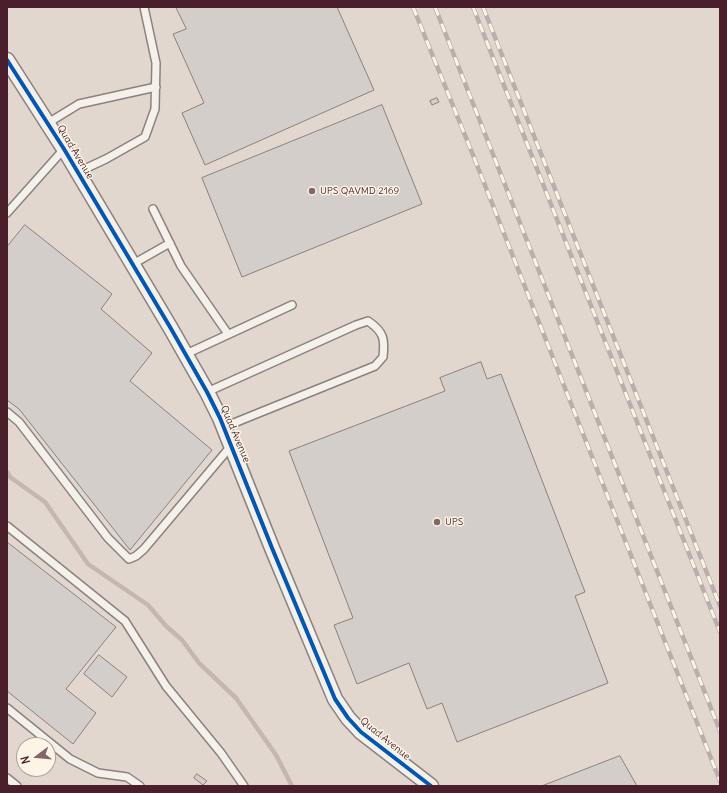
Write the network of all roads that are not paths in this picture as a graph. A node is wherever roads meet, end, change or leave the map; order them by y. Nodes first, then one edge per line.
1 (144, 7) edge
2 (7, 60) edge
3 (156, 87) junction
4 (48, 123) junction
5 (64, 149) junction
6 (78, 172) junction
7 (153, 209) dead end
8 (7, 214) edge
9 (170, 243) junction
10 (133, 264) junction
11 (292, 305) dead end
12 (228, 334) junction
13 (186, 354) junction
14 (207, 392) junction
15 (7, 412) edge
16 (224, 427) junction
17 (231, 446) junction
18 (7, 526) edge
19 (7, 708) edge
20 (7, 778) edge
21 (17, 786) edge
22 (140, 786) edge
23 (244, 786) edge
24 (431, 786) edge

1 - 3 lane
2 - 4 street, Quad Avenue
3 - 4 lane
3 - 6 lane
4 - 5 street, Quad Avenue
5 - 6 street, Quad Avenue
5 - 8 lane
6 - 10 street, Quad Avenue
7 - 9 lane
9 - 10 lane
9 - 12 lane
10 - 13 street, Quad Avenue
11 - 12 lane
12 - 13 lane
13 - 14 street, Quad Avenue
14 - 16 street, Quad Avenue
14 - 16 lane
15 - 17 lane
16 - 17 street, Quad Avenue
17 - 24 street, Quad Avenue
18 - 23 lane
19 - 22 lane
20 - 21 lane

